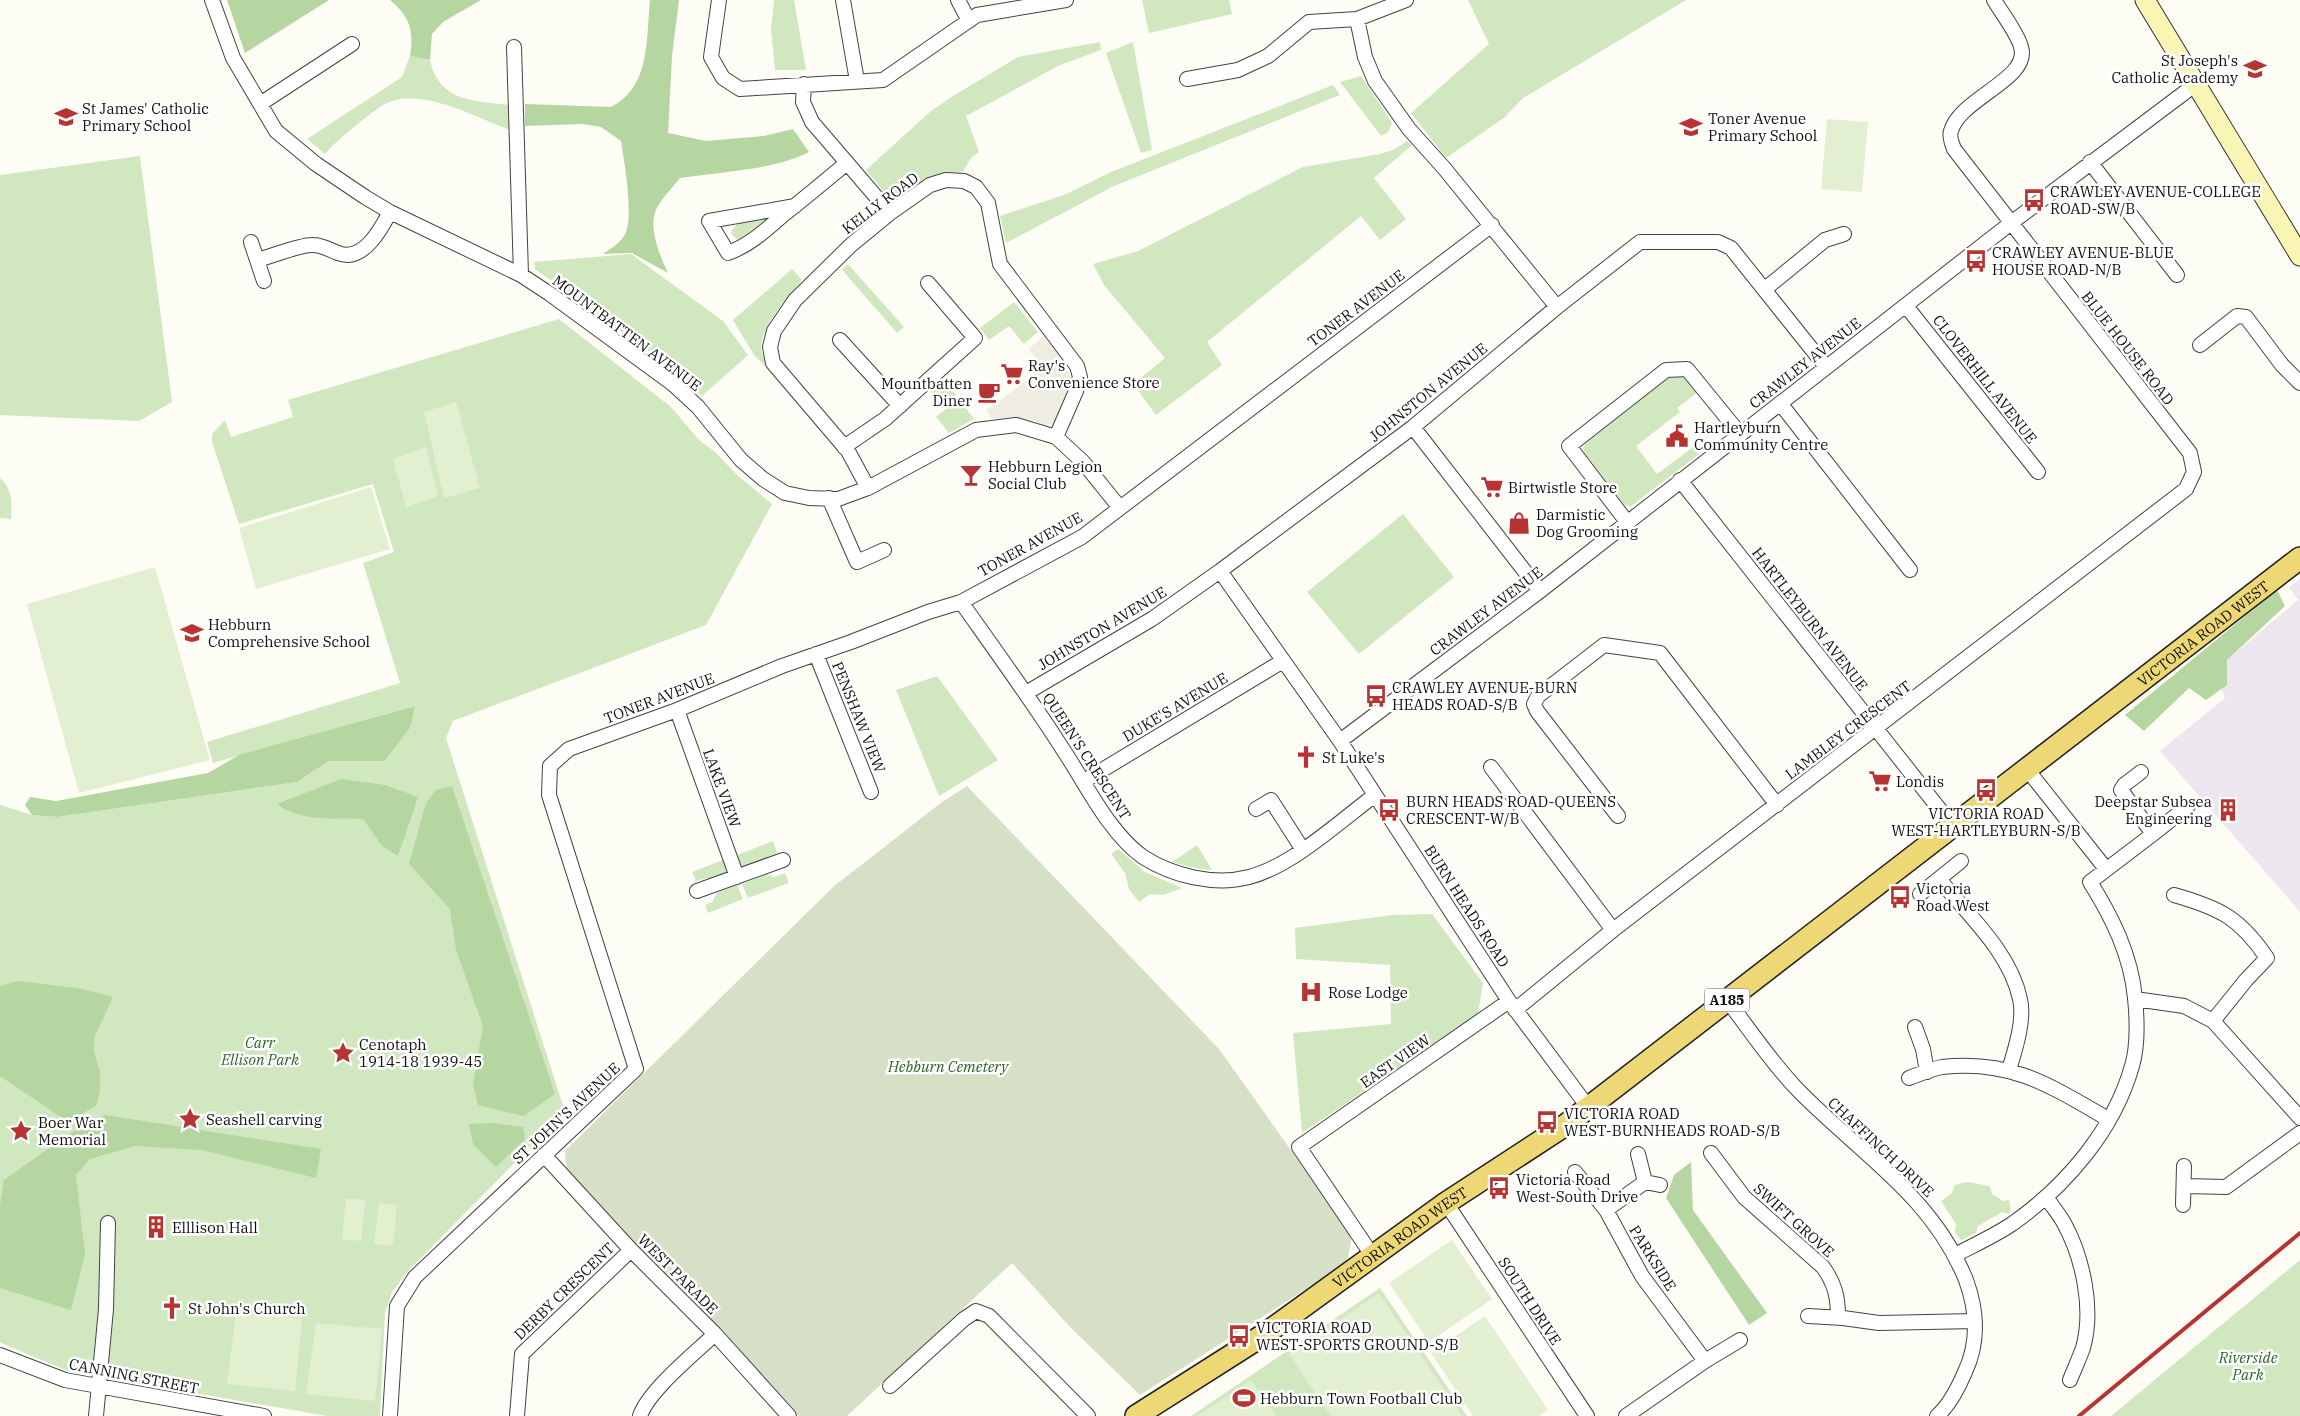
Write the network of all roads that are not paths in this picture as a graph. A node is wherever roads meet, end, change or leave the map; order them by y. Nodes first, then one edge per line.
1 (719, 0) edge
2 (843, 0) edge
3 (958, 0) edge
4 (1066, 0) edge
5 (1406, 0) edge
6 (1994, 0) edge
7 (2145, 0) edge
8 (212, 1) edge
9 (1356, 19) junction
10 (969, 21) junction
11 (352, 44) dead end
12 (514, 47) dead end
13 (1187, 80) dead end
14 (857, 81) junction
15 (804, 84) junction
16 (2196, 84) junction
17 (260, 104) junction
18 (2090, 162) junction
19 (847, 163) junction
20 (795, 206) junction
21 (390, 212) junction
22 (890, 213) junction
23 (2010, 223) junction
24 (1492, 225) junction
25 (1844, 234) dead end
26 (251, 242) dead end
27 (2300, 256) edge
28 (257, 260) junction
29 (521, 275) junction
30 (2177, 275) dead end
31 (264, 282) dead end
32 (928, 283) dead end
33 (1765, 288) junction
34 (1906, 306) junction
35 (1557, 307) junction
36 (840, 340) dead end
37 (2200, 345) dead end
38 (1826, 367) junction
39 (2300, 383) edge
40 (1780, 403) junction
41 (900, 406) junction
42 (1413, 427) junction
43 (1740, 434) junction
44 (1056, 437) junction
45 (844, 447) junction
46 (2038, 472) dead end
47 (2194, 472) joint
48 (1680, 480) junction
49 (868, 488) junction
50 (830, 498) junction
51 (1120, 508) junction
52 (1627, 522) junction
53 (884, 550) dead end
54 (2300, 558) edge
55 (1910, 570) dead end
56 (1220, 572) junction
57 (1540, 591) junction
58 (961, 602) junction
59 (816, 654) junction
60 (1283, 661) junction
61 (1026, 693) junction
62 (677, 710) junction
63 (1876, 729) junction
64 (1340, 741) junction
65 (550, 766) joint
66 (1491, 767) dead end
67 (2026, 768) junction
68 (2141, 772) dead end
69 (1084, 781) junction
70 (871, 792) dead end
71 (1375, 795) junction
72 (1777, 805) junction
73 (2188, 806) dead end
74 (1256, 809) dead end
75 (1618, 816) dead end
76 (1952, 825) junction
77 (2153, 834) junction
78 (1303, 850) junction
79 (783, 860) dead end
80 (1961, 861) dead end
81 (2106, 869) junction
82 (737, 877) junction
83 (1939, 880) junction
84 (696, 890) dead end
85 (1920, 894) dead end
86 (2174, 895) dead end
87 (1614, 930) junction
88 (2135, 999) junction
89 (1727, 1000) junction
90 (1512, 1006) junction
91 (2213, 1021) junction
92 (1915, 1027) dead end
93 (2009, 1070) junction
94 (1927, 1072) junction
95 (1909, 1078) dead end
96 (1588, 1107) junction
97 (2300, 1118) edge
98 (2108, 1119) junction
99 (2300, 1133) edge
100 (1711, 1153) dead end
101 (1638, 1154) dead end
102 (544, 1155) junction
103 (2184, 1166) dead end
104 (1575, 1172) dead end
105 (1645, 1182) junction
106 (1660, 1185) dead end
107 (2185, 1186) junction
108 (2046, 1197) junction
109 (1446, 1203) junction
110 (2183, 1205) dead end
111 (1606, 1210) junction
112 (108, 1223) dead end
113 (631, 1250) junction
114 (1372, 1255) junction
115 (1955, 1255) junction
116 (1808, 1316) dead end
117 (1838, 1317) junction
118 (1975, 1321) junction
119 (715, 1334) junction
120 (1740, 1340) dead end
121 (0, 1355) edge
122 (1705, 1361) junction
123 (2070, 1380) dead end
124 (890, 1386) dead end
125 (97, 1387) junction
126 (96, 1416) edge
127 (264, 1416) edge
128 (390, 1416) edge
129 (517, 1416) edge
130 (640, 1416) edge
131 (789, 1416) edge
132 (1088, 1416) edge
133 (1136, 1416) edge
134 (1587, 1416) edge
135 (1626, 1416) edge
136 (1937, 1416) edge

1 - 15 street
2 - 14 street
3 - 10 street
4 - 10 street
5 - 9 street
6 - 23 street, BLUE HOUSE ROAD
7 - 16 main road
8 - 17 street, MOUNTBATTEN AVENUE
9 - 13 street
9 - 24 street
10 - 14 street
11 - 17 street
12 - 29 street
14 - 15 street
15 - 19 street
16 - 18 street, CRAWLEY AVENUE
16 - 27 main road
17 - 21 street, MOUNTBATTEN AVENUE
18 - 23 street, CRAWLEY AVENUE
18 - 30 street
19 - 20 street
19 - 22 street
20 - 20 street
21 - 28 street
21 - 29 street, MOUNTBATTEN AVENUE
22 - 44 street, KELLY ROAD
22 - 45 street, KELLY ROAD
23 - 34 street, CRAWLEY AVENUE
23 - 47 street, BLUE HOUSE ROAD
24 - 35 street
24 - 51 street, TONER AVENUE
25 - 33 street
26 - 28 street
28 - 31 street
29 - 50 street, MOUNTBATTEN AVENUE
32 - 41 street
33 - 35 street, JOHNSTON AVENUE
33 - 38 street, JOHNSTON AVENUE
34 - 38 street, CRAWLEY AVENUE
34 - 46 street, CLOVERHILL AVENUE
35 - 42 street, JOHNSTON AVENUE
36 - 41 street
37 - 39 street
38 - 40 street, CRAWLEY AVENUE
40 - 43 street, CRAWLEY AVENUE
40 - 55 street
41 - 45 street
42 - 56 street, JOHNSTON AVENUE
42 - 57 street
43 - 48 street, CRAWLEY AVENUE
43 - 52 street
44 - 49 street, MOUNTBATTEN AVENUE
44 - 51 street, MOUNTBATTEN AVENUE
45 - 49 street, KELLY ROAD
47 - 63 street, LAMBLEY CRESCENT
48 - 52 street, CRAWLEY AVENUE
48 - 63 street, HARTLEYBURN AVENUE
49 - 50 street, MOUNTBATTEN AVENUE
50 - 53 street
51 - 58 street, TONER AVENUE
52 - 57 street, CRAWLEY AVENUE
54 - 67 main road, VICTORIA ROAD WEST / A185
56 - 60 street, BURN HEADS ROAD
56 - 61 street, JOHNSTON AVENUE
57 - 64 street, CRAWLEY AVENUE
58 - 59 street, TONER AVENUE
58 - 61 street, QUEEN'S CRESCENT
59 - 62 street, TONER AVENUE
59 - 70 street, PENSHAW VIEW
60 - 64 street, BURN HEADS ROAD
60 - 69 street, DUKE'S AVENUE
61 - 69 street, QUEEN'S CRESCENT
62 - 65 street, TONER AVENUE
62 - 82 street, LAKE VIEW
63 - 72 street, LAMBLEY CRESCENT
63 - 76 street, HARTLEYBURN AVENUE
64 - 71 street, BURN HEADS ROAD
65 - 102 street, ST JOHN'S AVENUE
66 - 87 street
67 - 76 main road, VICTORIA ROAD WEST / A185
67 - 81 street
68 - 77 street
69 - 78 street, QUEEN'S CRESCENT
71 - 78 street, QUEEN'S CRESCENT
71 - 90 street, BURN HEADS ROAD
72 - 75 street
72 - 87 street, LAMBLEY CRESCENT
73 - 77 street
74 - 78 street
76 - 89 main road, VICTORIA ROAD WEST / A185
77 - 81 street
79 - 82 street
80 - 83 street
81 - 88 street
82 - 84 street
83 - 85 street
83 - 93 street
86 - 91 street
87 - 90 street, LAMBLEY CRESCENT
88 - 91 street
88 - 98 street
89 - 96 main road, VICTORIA ROAD WEST / A185
89 - 115 street, CHAFFINCH DRIVE
90 - 96 street, BURN HEADS ROAD
90 - 114 street, EAST VIEW
91 - 97 street
92 - 94 street
93 - 94 street
93 - 98 street
94 - 95 street
96 - 109 main road, VICTORIA ROAD WEST / A185
98 - 108 street
99 - 107 street
100 - 117 street, SWIFT GROVE
101 - 105 street
102 - 113 street, WEST PARADE
102 - 128 street, ST JOHN'S AVENUE
103 - 107 street
104 - 111 street, PARKSIDE
105 - 106 street
105 - 111 street
107 - 110 street
108 - 115 street
108 - 123 street
109 - 114 main road, VICTORIA ROAD WEST / A185
109 - 134 street, SOUTH DRIVE
111 - 122 street, PARKSIDE
112 - 125 street
113 - 119 street, WEST PARADE
113 - 129 street, DERBY CRESCENT
114 - 133 main road, VICTORIA ROAD WEST / A185
115 - 118 street, CHAFFINCH DRIVE
116 - 117 street
117 - 118 street
118 - 136 street, CHAFFINCH DRIVE
119 - 130 street
119 - 131 street, WEST PARADE
120 - 122 street
121 - 125 street, CANNING STREET
122 - 135 street
124 - 132 street
125 - 126 street
125 - 127 street, CANNING STREET

